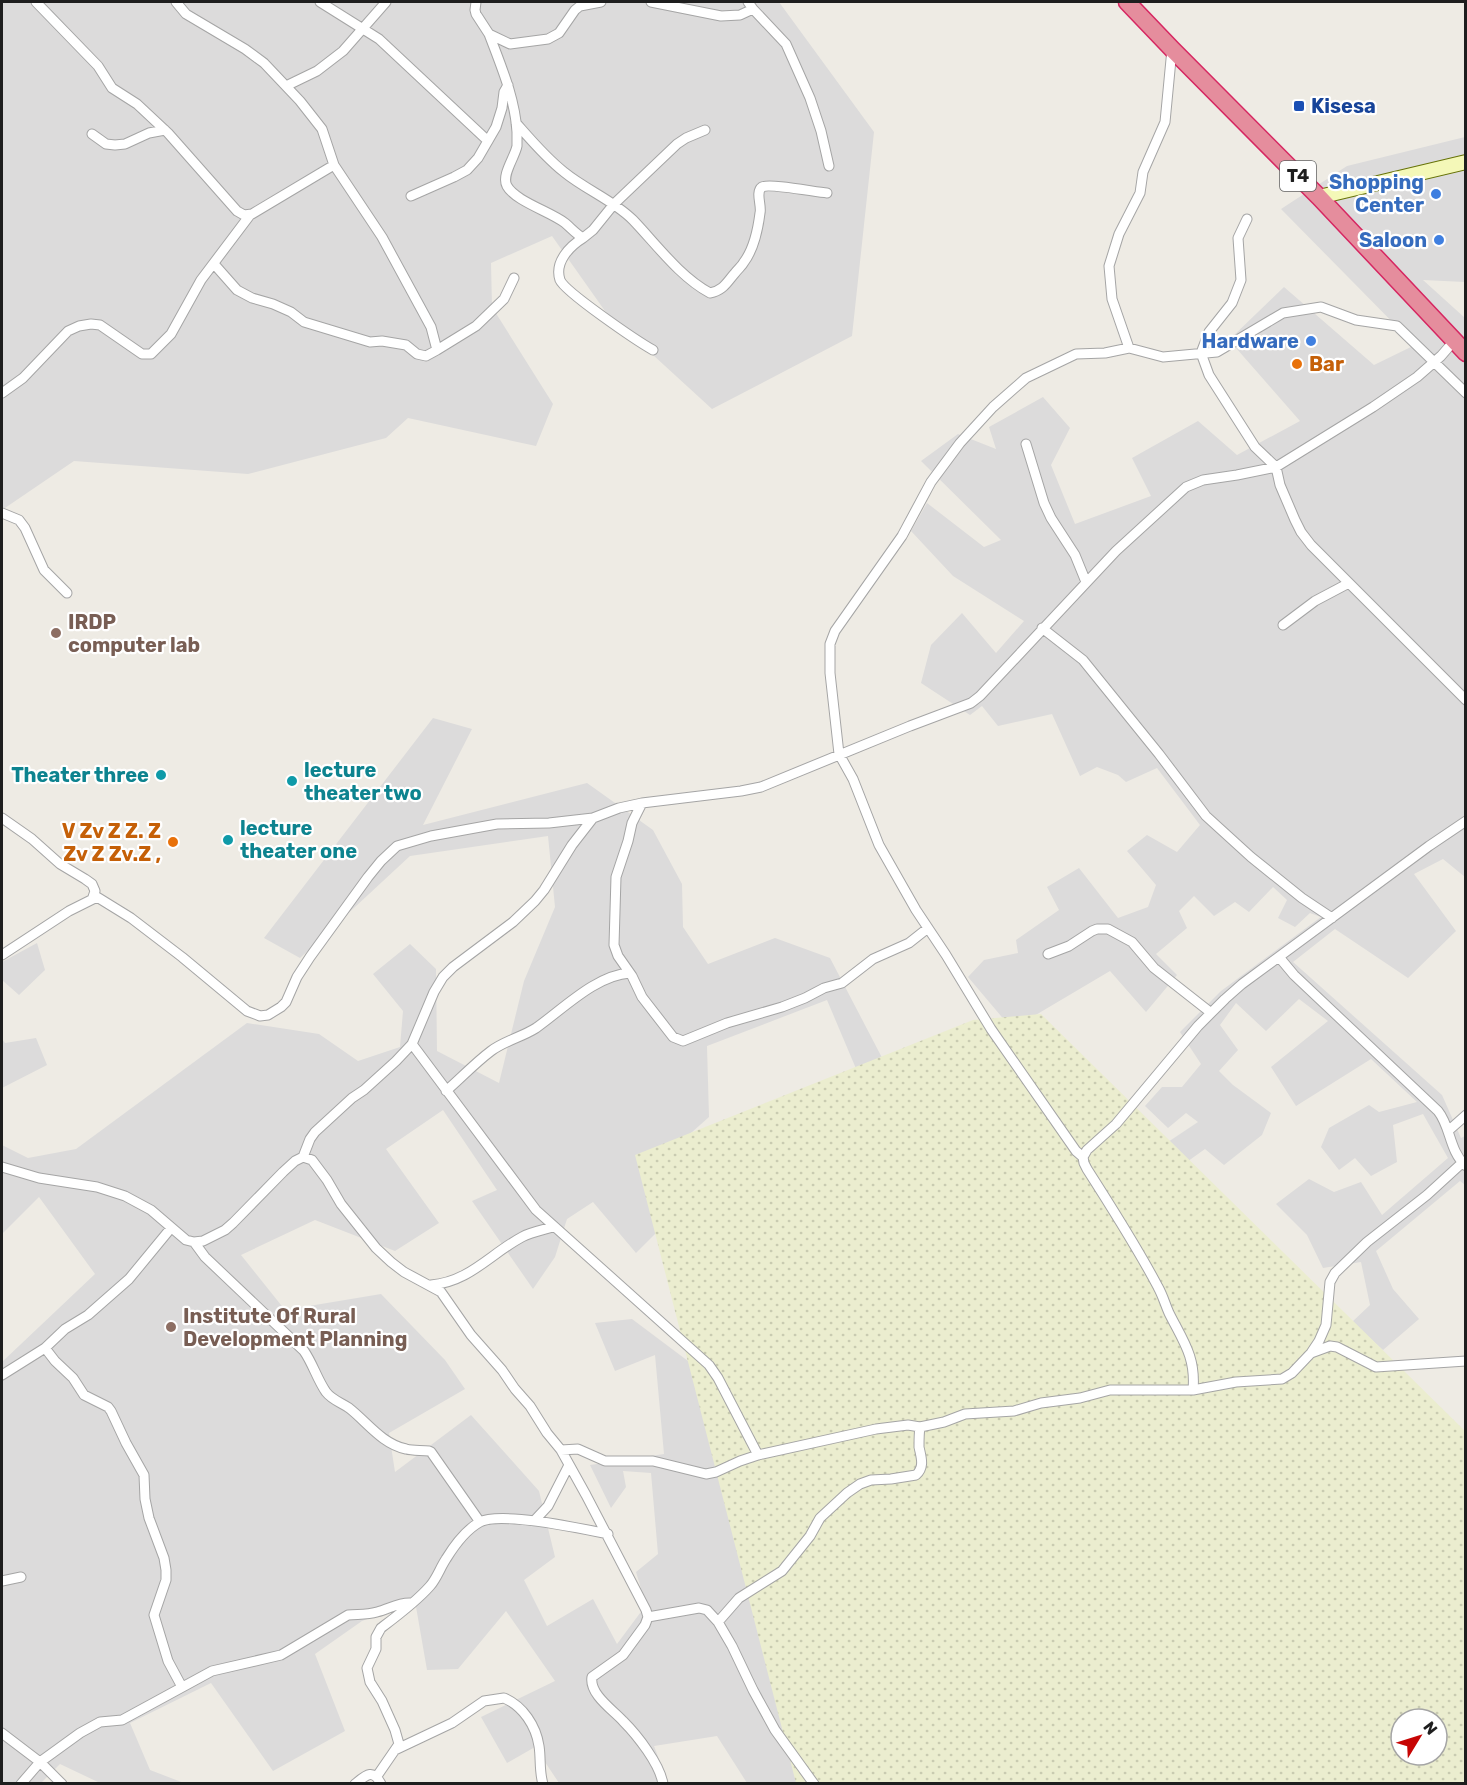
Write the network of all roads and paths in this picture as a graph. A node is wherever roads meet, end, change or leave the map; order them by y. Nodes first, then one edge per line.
1 (36, 2) edge
2 (176, 2) edge
3 (320, 2) edge
4 (386, 2) edge
5 (476, 2) edge
6 (600, 2) edge
7 (651, 2) edge
8 (1127, 2) edge
9 (751, 5) edge
10 (362, 28) junction
11 (489, 34) junction
12 (1172, 49) junction
13 (508, 85) junction
14 (286, 86) junction
15 (516, 123) junction
16 (165, 130) junction
17 (705, 130) dead end
18 (92, 134) dead end
19 (488, 141) junction
20 (1466, 162) edge
21 (334, 165) junction
22 (829, 166) dead end
23 (827, 193) dead end
24 (411, 196) dead end
25 (1319, 197) junction
26 (614, 204) junction
27 (250, 214) junction
28 (1247, 219) dead end
29 (583, 238) junction
30 (214, 264) junction
31 (514, 278) dead end
32 (1460, 347) edge
33 (1129, 348) junction
34 (437, 350) junction
35 (653, 350) dead end
36 (1201, 353) junction
37 (1434, 362) junction
38 (2, 393) edge
39 (1466, 393) edge
40 (1026, 444) dead end
41 (1276, 467) junction
42 (2, 513) edge
43 (1086, 582) junction
44 (1349, 583) junction
45 (67, 593) dead end
46 (1283, 625) dead end
47 (1042, 628) junction
48 (1466, 700) edge
49 (839, 754) junction
50 (642, 803) junction
51 (2, 818) edge
52 (593, 818) junction
53 (1466, 821) edge
54 (93, 897) junction
55 (1332, 918) junction
56 (928, 928) junction
57 (1048, 954) dead end
58 (2, 955) edge
59 (1279, 957) junction
60 (630, 973) junction
61 (1210, 1012) junction
62 (412, 1044) junction
63 (446, 1091) junction
64 (1466, 1115) edge
65 (1448, 1131) junction
66 (1083, 1156) junction
67 (303, 1157) junction
68 (1464, 1164) edge
69 (2, 1167) edge
70 (553, 1227) junction
71 (171, 1228) junction
72 (194, 1242) junction
73 (431, 1285) junction
74 (45, 1348) junction
75 (1311, 1353) junction
76 (1466, 1361) edge
77 (2, 1375) edge
78 (1193, 1390) junction
79 (920, 1426) junction
80 (561, 1450) junction
81 (758, 1455) junction
82 (569, 1465) junction
83 (534, 1521) junction
84 (480, 1522) junction
85 (608, 1534) junction
86 (21, 1576) dead end
87 (2, 1581) edge
88 (411, 1603) junction
89 (648, 1617) junction
90 (718, 1622) junction
91 (182, 1687) junction
92 (2, 1732) edge
93 (395, 1750) junction
94 (40, 1762) junction
95 (379, 1780) edge
96 (21, 1784) edge
97 (62, 1784) edge
98 (355, 1784) edge
99 (543, 1784) edge
100 (663, 1784) edge
101 (814, 1784) edge

1 - 16 street
2 - 14 street
3 - 10 street
4 - 10 street
5 - 11 street
6 - 11 street
7 - 9 street
8 - 12 highway, T4
9 - 22 street
10 - 14 street
10 - 19 street
11 - 13 street
12 - 25 highway, T4
12 - 33 street
13 - 15 street
13 - 19 street
14 - 21 street
15 - 26 street
15 - 29 street
16 - 18 street
16 - 27 street
17 - 26 street
19 - 24 street
20 - 25 street
21 - 27 street
21 - 34 street
23 - 26 street
25 - 32 highway, T4
26 - 29 street
27 - 30 street
28 - 36 street
29 - 35 street
30 - 34 street
30 - 38 street
31 - 34 street
32 - 37 street
33 - 36 street
33 - 49 street
36 - 37 street
36 - 41 street
37 - 39 street
37 - 41 street
40 - 43 street
41 - 43 street
41 - 44 street
42 - 45 street
43 - 47 street
44 - 46 street
44 - 48 street
47 - 49 street
47 - 55 street
49 - 50 street
49 - 56 street
50 - 52 street
50 - 60 street
51 - 54 street
52 - 54 street
52 - 62 street
53 - 55 street
54 - 58 street
55 - 59 street
56 - 60 street
56 - 66 street
57 - 61 street
59 - 61 street
59 - 65 street
60 - 63 street
61 - 66 street
62 - 63 street
62 - 67 street
63 - 70 street
64 - 65 street
65 - 68 street
66 - 78 street
67 - 72 street
67 - 73 street
68 - 75 street
69 - 71 street
70 - 73 street
70 - 81 street
71 - 72 street
71 - 74 street
72 - 84 street
73 - 80 street
74 - 77 street
74 - 91 street
75 - 76 street
75 - 78 street
78 - 79 street
79 - 81 street
79 - 90 street
80 - 81 street
80 - 82 street
82 - 83 street
82 - 85 street
83 - 84 street
83 - 85 street
84 - 88 street
85 - 89 street
86 - 87 street
88 - 91 street
88 - 93 street
89 - 90 street
89 - 100 street
90 - 101 street
91 - 94 street
92 - 94 street
93 - 95 street
93 - 99 street
94 - 96 street
94 - 97 street
95 - 98 street

